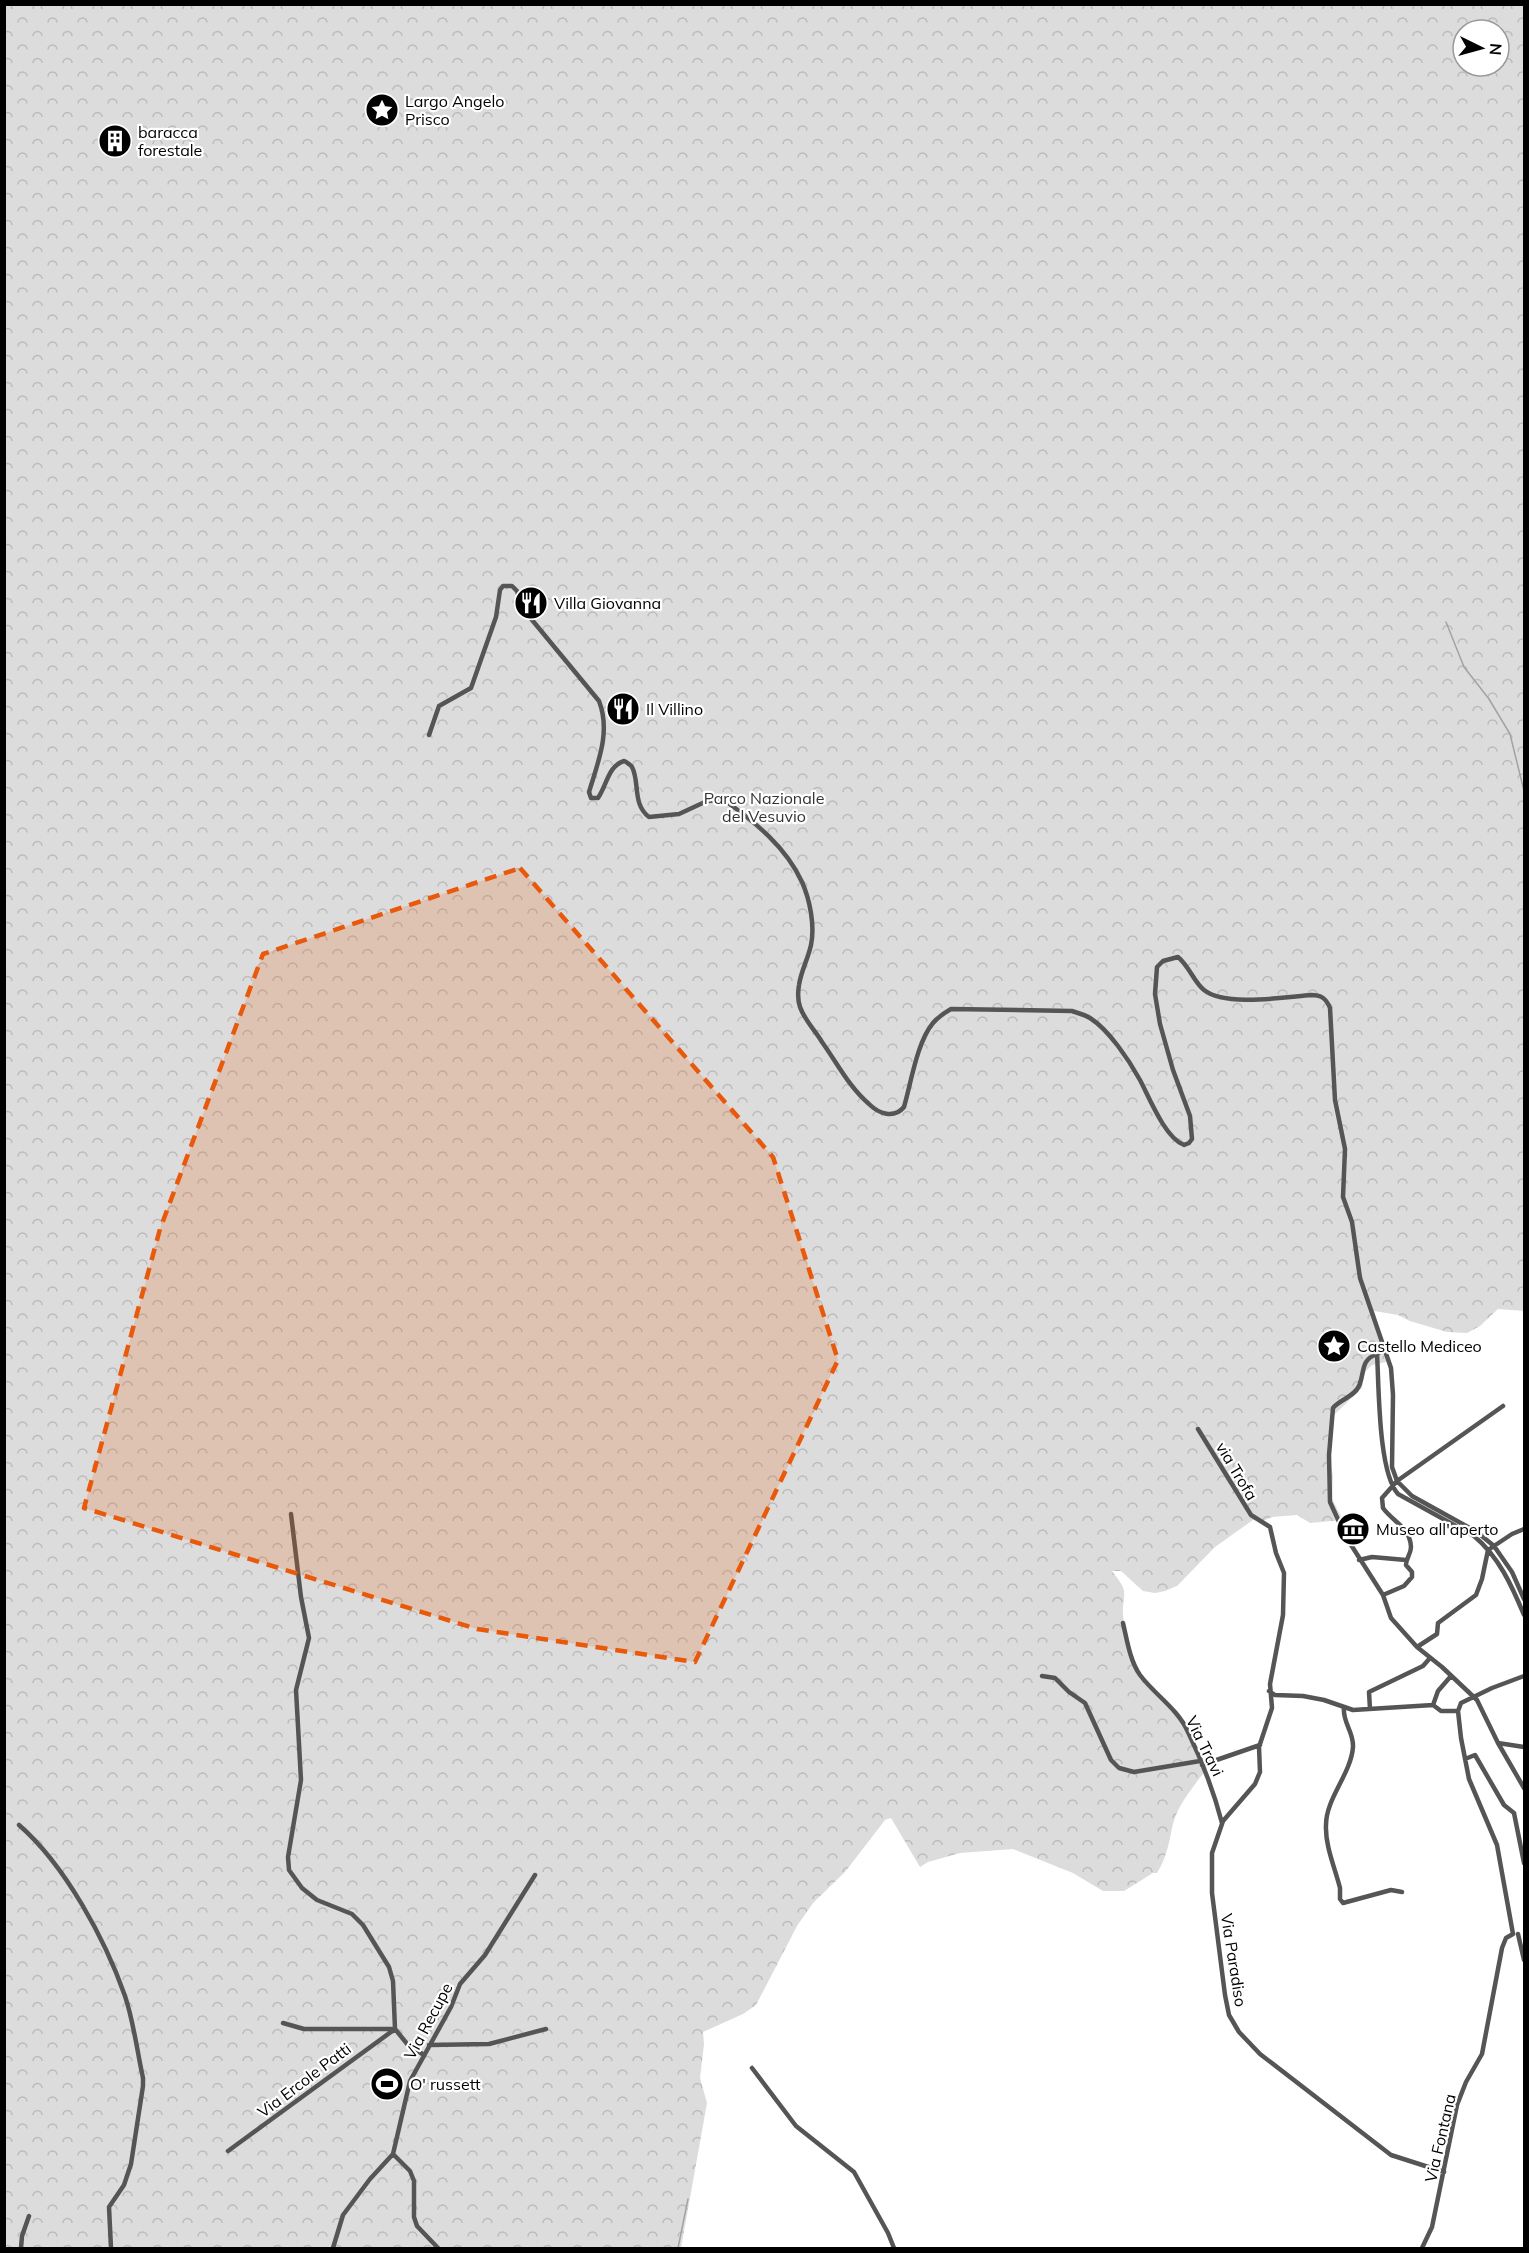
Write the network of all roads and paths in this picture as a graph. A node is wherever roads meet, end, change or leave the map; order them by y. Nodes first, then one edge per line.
1 (429, 735) dead end
2 (1377, 1354) junction
3 (1385, 1354) junction
4 (1503, 1406) dead end
5 (1198, 1429) dead end
6 (1397, 1481) junction
7 (1392, 1487) junction
8 (291, 1514) dead end
9 (1524, 1529) edge
10 (1494, 1546) junction
11 (1488, 1550) junction
12 (1359, 1560) junction
13 (1406, 1560) junction
14 (1383, 1595) junction
15 (1524, 1599) edge
16 (1524, 1615) edge
17 (1123, 1623) dead end
18 (1417, 1647) junction
19 (1430, 1658) junction
20 (1042, 1676) dead end
21 (1451, 1676) junction
22 (1524, 1676) edge
23 (1269, 1691) junction
24 (1473, 1696) junction
25 (1433, 1705) junction
26 (1344, 1707) junction
27 (1370, 1709) junction
28 (1458, 1711) junction
29 (1498, 1743) junction
30 (1260, 1745) junction
31 (1524, 1747) edge
32 (1465, 1759) junction
33 (1201, 1763) junction
34 (1524, 1788) edge
35 (1222, 1823) junction
36 (19, 1825) dead end
37 (1524, 1863) edge
38 (534, 1875) dead end
39 (1402, 1892) dead end
40 (1519, 1934) edge
41 (1524, 1960) edge
42 (284, 2024) dead end
43 (394, 2029) junction
44 (546, 2029) dead end
45 (429, 2045) junction
46 (424, 2055) junction
47 (752, 2068) dead end
48 (228, 2151) dead end
49 (393, 2154) junction
50 (1444, 2172) junction
51 (29, 2216) dead end
52 (21, 2248) edge
53 (111, 2248) edge
54 (333, 2248) edge
55 (438, 2248) edge
56 (894, 2248) edge
57 (1422, 2248) edge

1 - 3 street
2 - 3 street
2 - 7 street
2 - 12 street
3 - 6 street
4 - 6 street
5 - 23 street, via Trofa
6 - 7 street
6 - 10 street
7 - 11 street
7 - 13 street
8 - 43 street
9 - 10 street
10 - 11 street
10 - 15 street
11 - 16 street
11 - 18 street
12 - 13 street
12 - 14 street
13 - 14 street
14 - 18 street
17 - 33 street, Via Travi
18 - 19 street
19 - 21 street
19 - 27 street
20 - 33 street
21 - 24 street
21 - 25 street
22 - 24 street
23 - 26 street
23 - 30 street, Via Paradiso
24 - 28 street
24 - 29 street
25 - 27 street
25 - 28 street
26 - 27 street
26 - 39 street
28 - 32 street
29 - 31 street
29 - 34 street
30 - 33 street
30 - 35 street, Via Paradiso
32 - 37 street
32 - 40 street
33 - 35 street, Via Travi
35 - 50 street, Via Paradiso
36 - 53 street
38 - 45 street, Via Recupe
40 - 41 street
40 - 50 street, Via Fontana
42 - 43 street
43 - 46 street
43 - 48 street, Via Ercole Patti
44 - 45 street
45 - 46 street, Via Recupe
46 - 49 street, Via Recupe
47 - 56 street
49 - 54 street
49 - 55 street
50 - 57 street, Via Fontana
51 - 52 street

